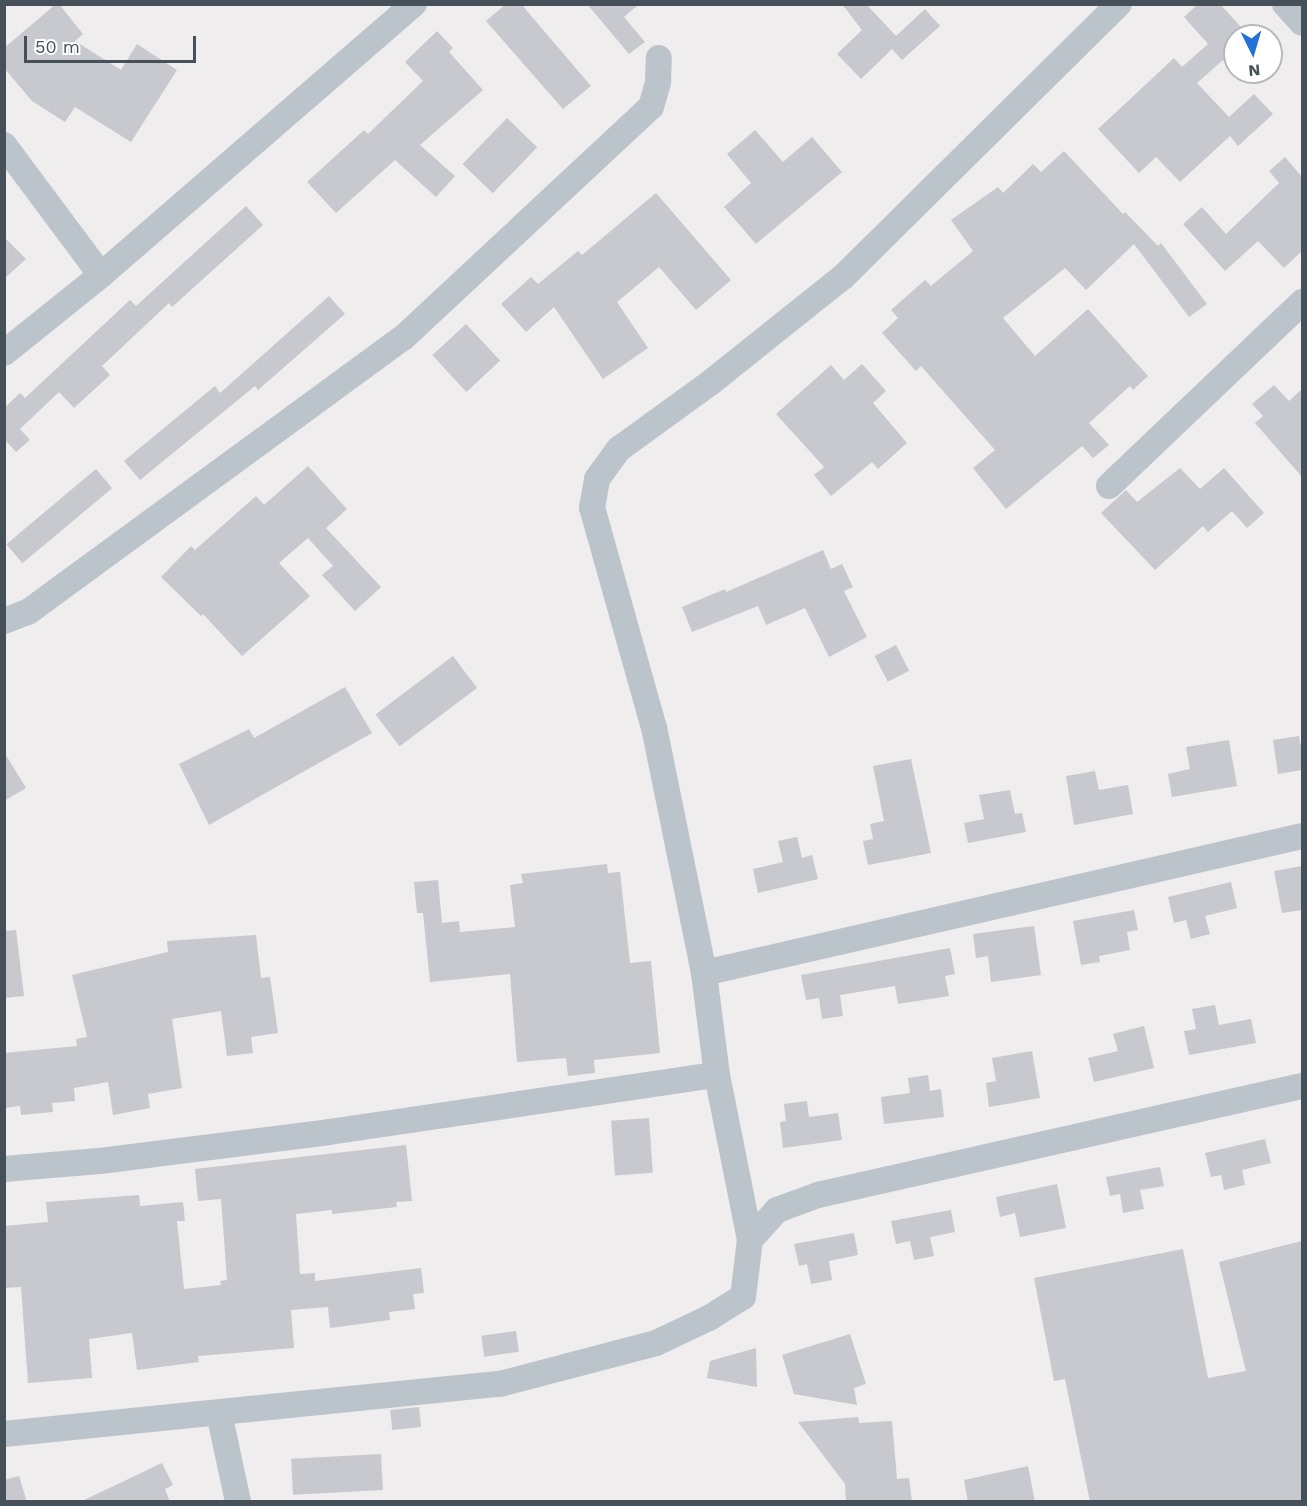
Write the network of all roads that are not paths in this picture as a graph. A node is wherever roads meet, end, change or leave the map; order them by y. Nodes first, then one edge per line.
1 (414, 4) edge
2 (1119, 4) edge
3 (1285, 4) edge
4 (389, 13) edge
5 (1302, 23) edge
6 (659, 58) dead end
7 (4, 145) edge
8 (101, 275) junction
9 (1302, 302) edge
10 (4, 352) edge
11 (1109, 486) dead end
12 (4, 621) edge
13 (1302, 836) edge
14 (704, 973) junction
15 (717, 1075) junction
16 (1302, 1086) edge
17 (4, 1169) edge
18 (750, 1240) junction
19 (219, 1413) junction
20 (4, 1434) edge
21 (238, 1502) edge

1 - 4 street
2 - 14 street
3 - 5 street
4 - 8 street
6 - 12 street
7 - 8 street
8 - 10 street
9 - 11 street
13 - 14 street
14 - 15 street
15 - 17 street
15 - 18 street
16 - 18 street
18 - 19 street
19 - 20 street
19 - 21 street

